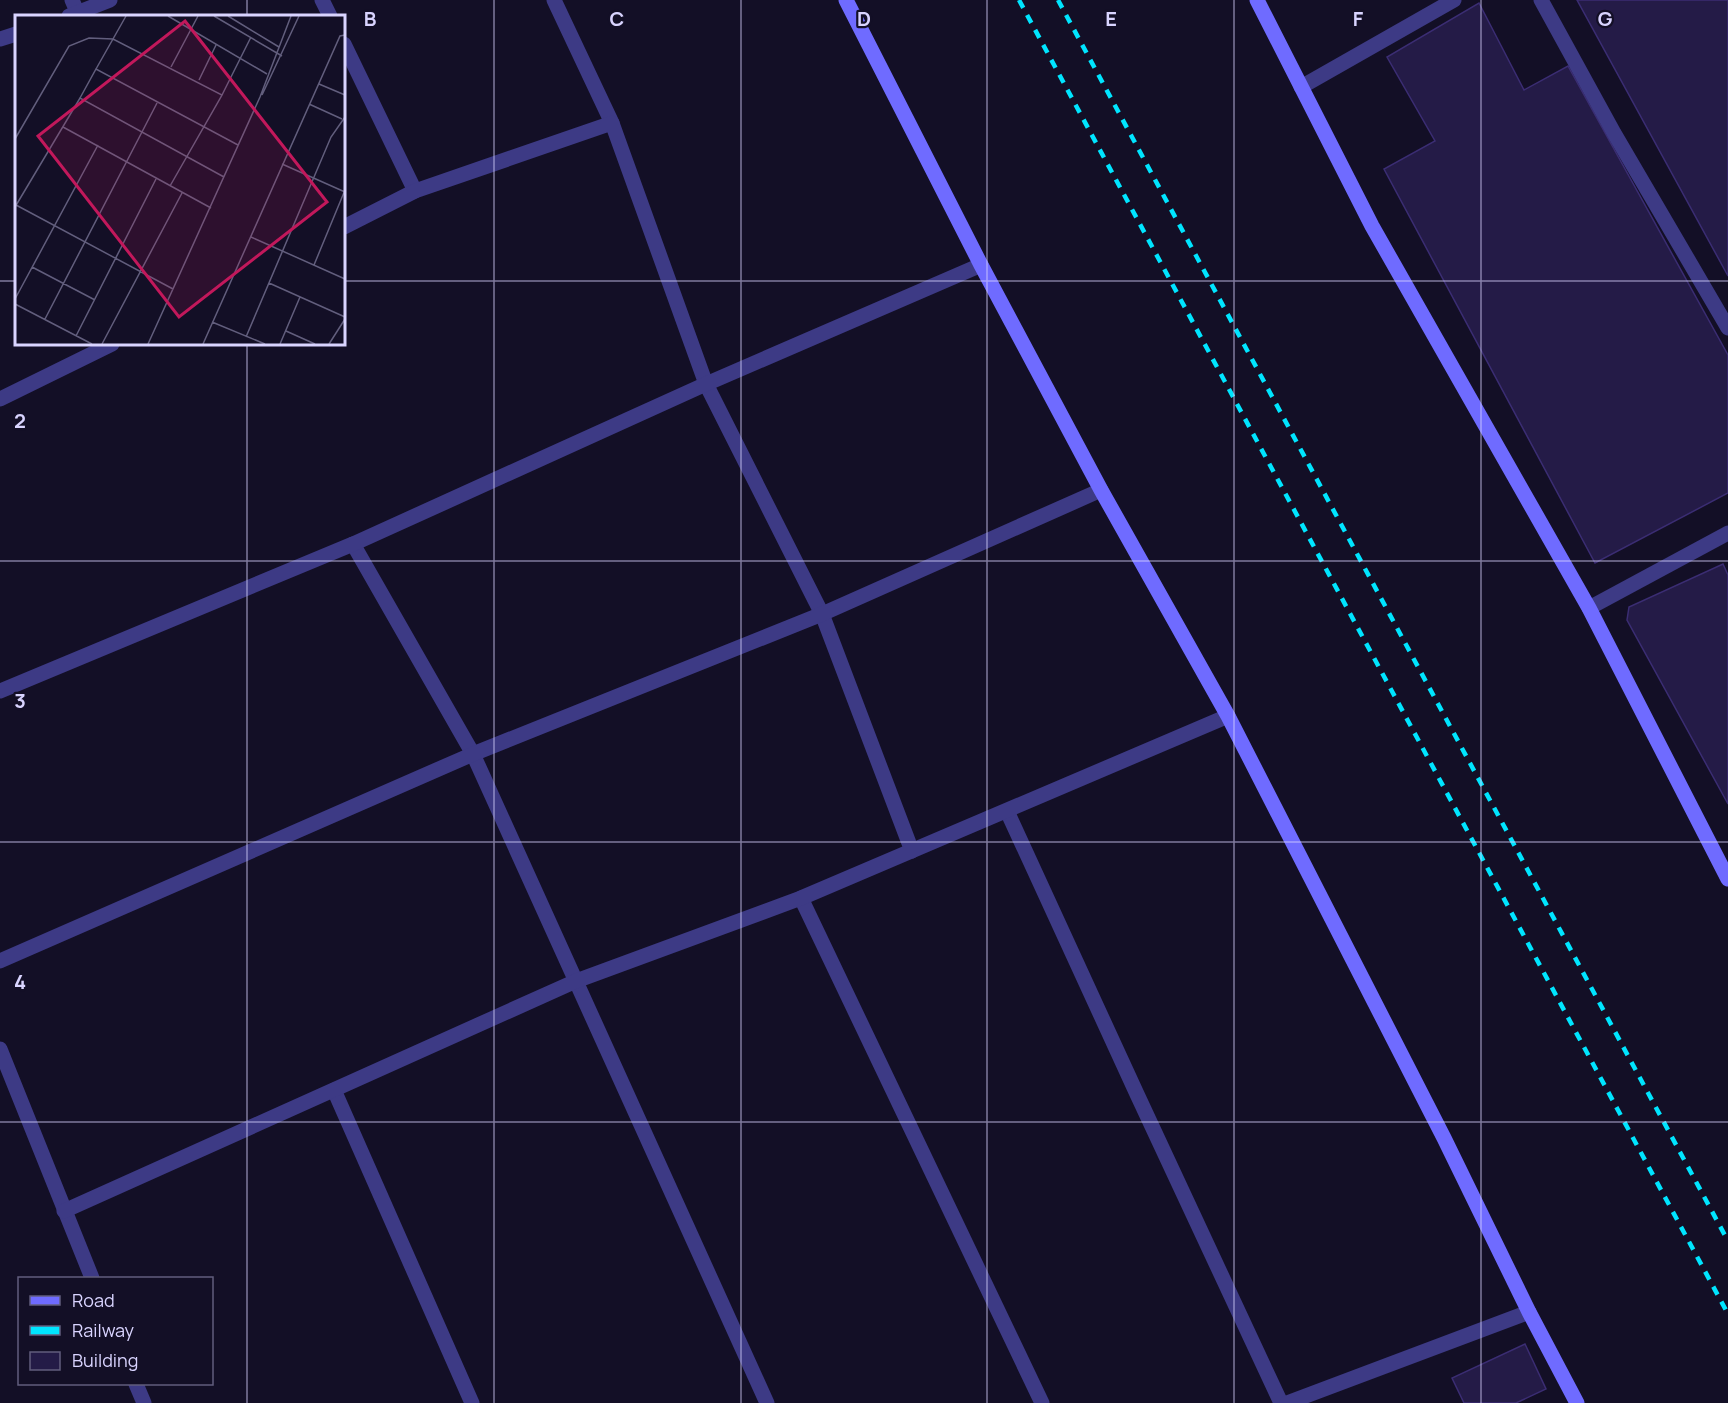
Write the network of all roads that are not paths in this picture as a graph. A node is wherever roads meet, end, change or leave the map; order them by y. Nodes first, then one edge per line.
1 (110, 0) edge
2 (322, 0) edge
3 (554, 0) edge
4 (846, 0) edge
5 (1257, 0) edge
6 (1454, 0) edge
7 (1541, 0) edge
8 (75, 12) edge
9 (330, 15) edge
10 (15, 34) edge
11 (0, 39) edge
12 (345, 46) edge
13 (1301, 87) junction
14 (612, 123) junction
15 (415, 191) junction
16 (345, 226) edge
17 (981, 265) junction
18 (1728, 328) edge
19 (110, 345) edge
20 (706, 384) junction
21 (0, 399) edge
22 (1101, 490) junction
23 (1728, 533) edge
24 (353, 544) junction
25 (1589, 608) junction
26 (822, 614) junction
27 (0, 691) edge
28 (1228, 716) junction
29 (473, 754) junction
30 (1007, 811) junction
31 (912, 851) junction
32 (1728, 879) edge
33 (801, 898) junction
34 (0, 961) edge
35 (576, 981) junction
36 (0, 1049) edge
37 (334, 1090) junction
38 (64, 1211) junction
39 (92, 1277) edge
40 (1528, 1312) junction
41 (137, 1385) edge
42 (144, 1403) edge
43 (472, 1403) edge
44 (767, 1403) edge
45 (1042, 1403) edge
46 (1281, 1403) edge
47 (1287, 1403) edge
48 (1577, 1403) edge

1 - 8 street
2 - 9 street
3 - 14 street
4 - 17 street
5 - 13 street
6 - 13 street
7 - 18 street
10 - 11 street
12 - 15 street
13 - 25 street
14 - 15 street
14 - 20 street
15 - 16 street
17 - 20 street
17 - 22 street
19 - 21 street
20 - 24 street
20 - 26 street
22 - 26 street
22 - 28 street
23 - 25 street
24 - 27 street
24 - 29 street
25 - 32 street
26 - 29 street
26 - 31 street
28 - 30 street
28 - 40 street
29 - 34 street
29 - 35 street
30 - 31 street
30 - 46 street
31 - 33 street
33 - 35 street
33 - 45 street
35 - 37 street
35 - 44 street
36 - 38 street
37 - 38 street
37 - 43 street
38 - 39 street
40 - 47 street
40 - 48 street
41 - 42 street

